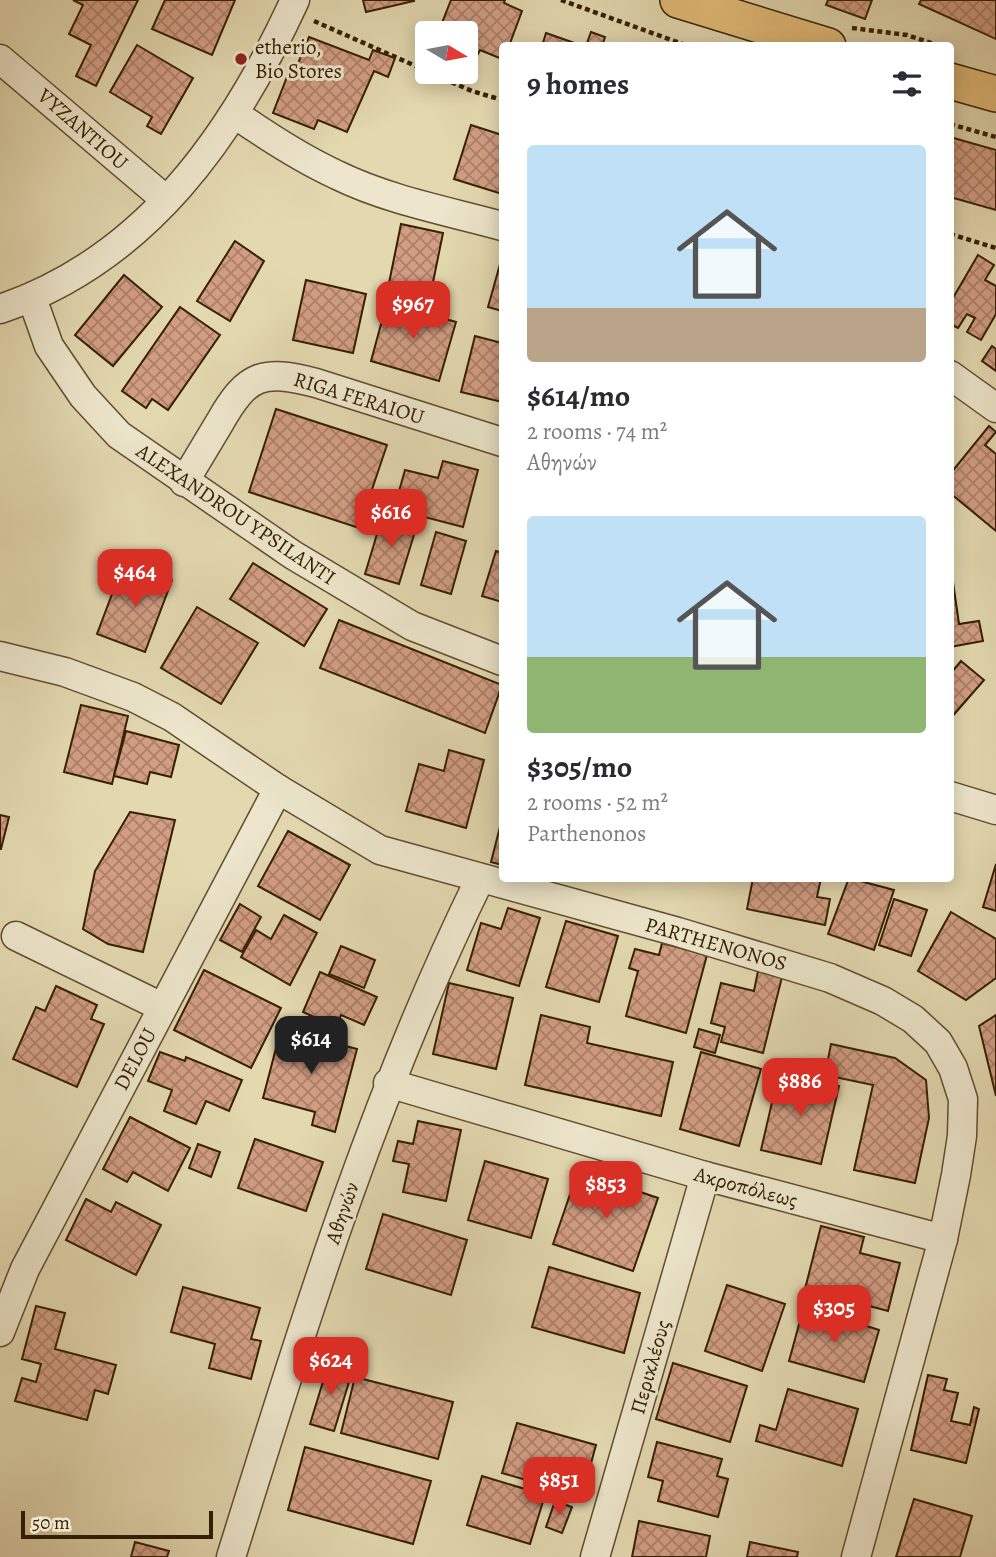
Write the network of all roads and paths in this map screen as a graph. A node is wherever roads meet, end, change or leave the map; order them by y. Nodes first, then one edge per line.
1 (561, 0) edge
2 (678, 0) edge
3 (292, 5) edge
4 (677, 42) edge
5 (815, 42) edge
6 (0, 60) edge
7 (415, 65) edge
8 (954, 82) edge
9 (457, 84) edge
10 (996, 94) edge
11 (499, 99) edge
12 (235, 114) junction
13 (954, 125) edge
14 (996, 137) edge
15 (166, 200) junction
16 (499, 225) edge
17 (954, 235) edge
18 (996, 248) edge
19 (32, 298) junction
20 (0, 309) edge
21 (954, 378) edge
22 (996, 408) edge
23 (499, 441) edge
24 (184, 482) junction
25 (0, 656) edge
26 (499, 660) edge
27 (278, 789) junction
28 (954, 797) edge
29 (996, 810) edge
30 (480, 879) junction
31 (16, 936) dead end
32 (162, 1007) junction
33 (388, 1083) junction
34 (705, 1176) junction
35 (943, 1239) junction
36 (0, 1332) edge
37 (230, 1557) edge
38 (595, 1557) edge
39 (856, 1557) edge

1 - 4 path
2 - 5 main road
3 - 7 path
3 - 12 street
6 - 15 street, VYZANTIOU
8 - 10 main road
9 - 11 path
12 - 15 street
12 - 16 street
13 - 14 path
15 - 19 street
17 - 18 path
19 - 20 street
19 - 24 street, ALEXANDROU YPSILANTI
21 - 22 street
23 - 24 street, RIGA FERAIOU
24 - 26 street, ALEXANDROU YPSILANTI
25 - 27 street, PARTHENONOS
27 - 30 street, PARTHENONOS
27 - 32 street, DELOU
28 - 29 street
30 - 33 street, Αθηνών
30 - 35 street, PARTHENONOS
31 - 32 street
32 - 36 street, DELOU
33 - 34 street, Ακροπόλεως
33 - 37 street, Αθηνών
34 - 35 street, Ακροπόλεως
34 - 38 street, Περικλέους
35 - 39 street, PARTHENONOS

